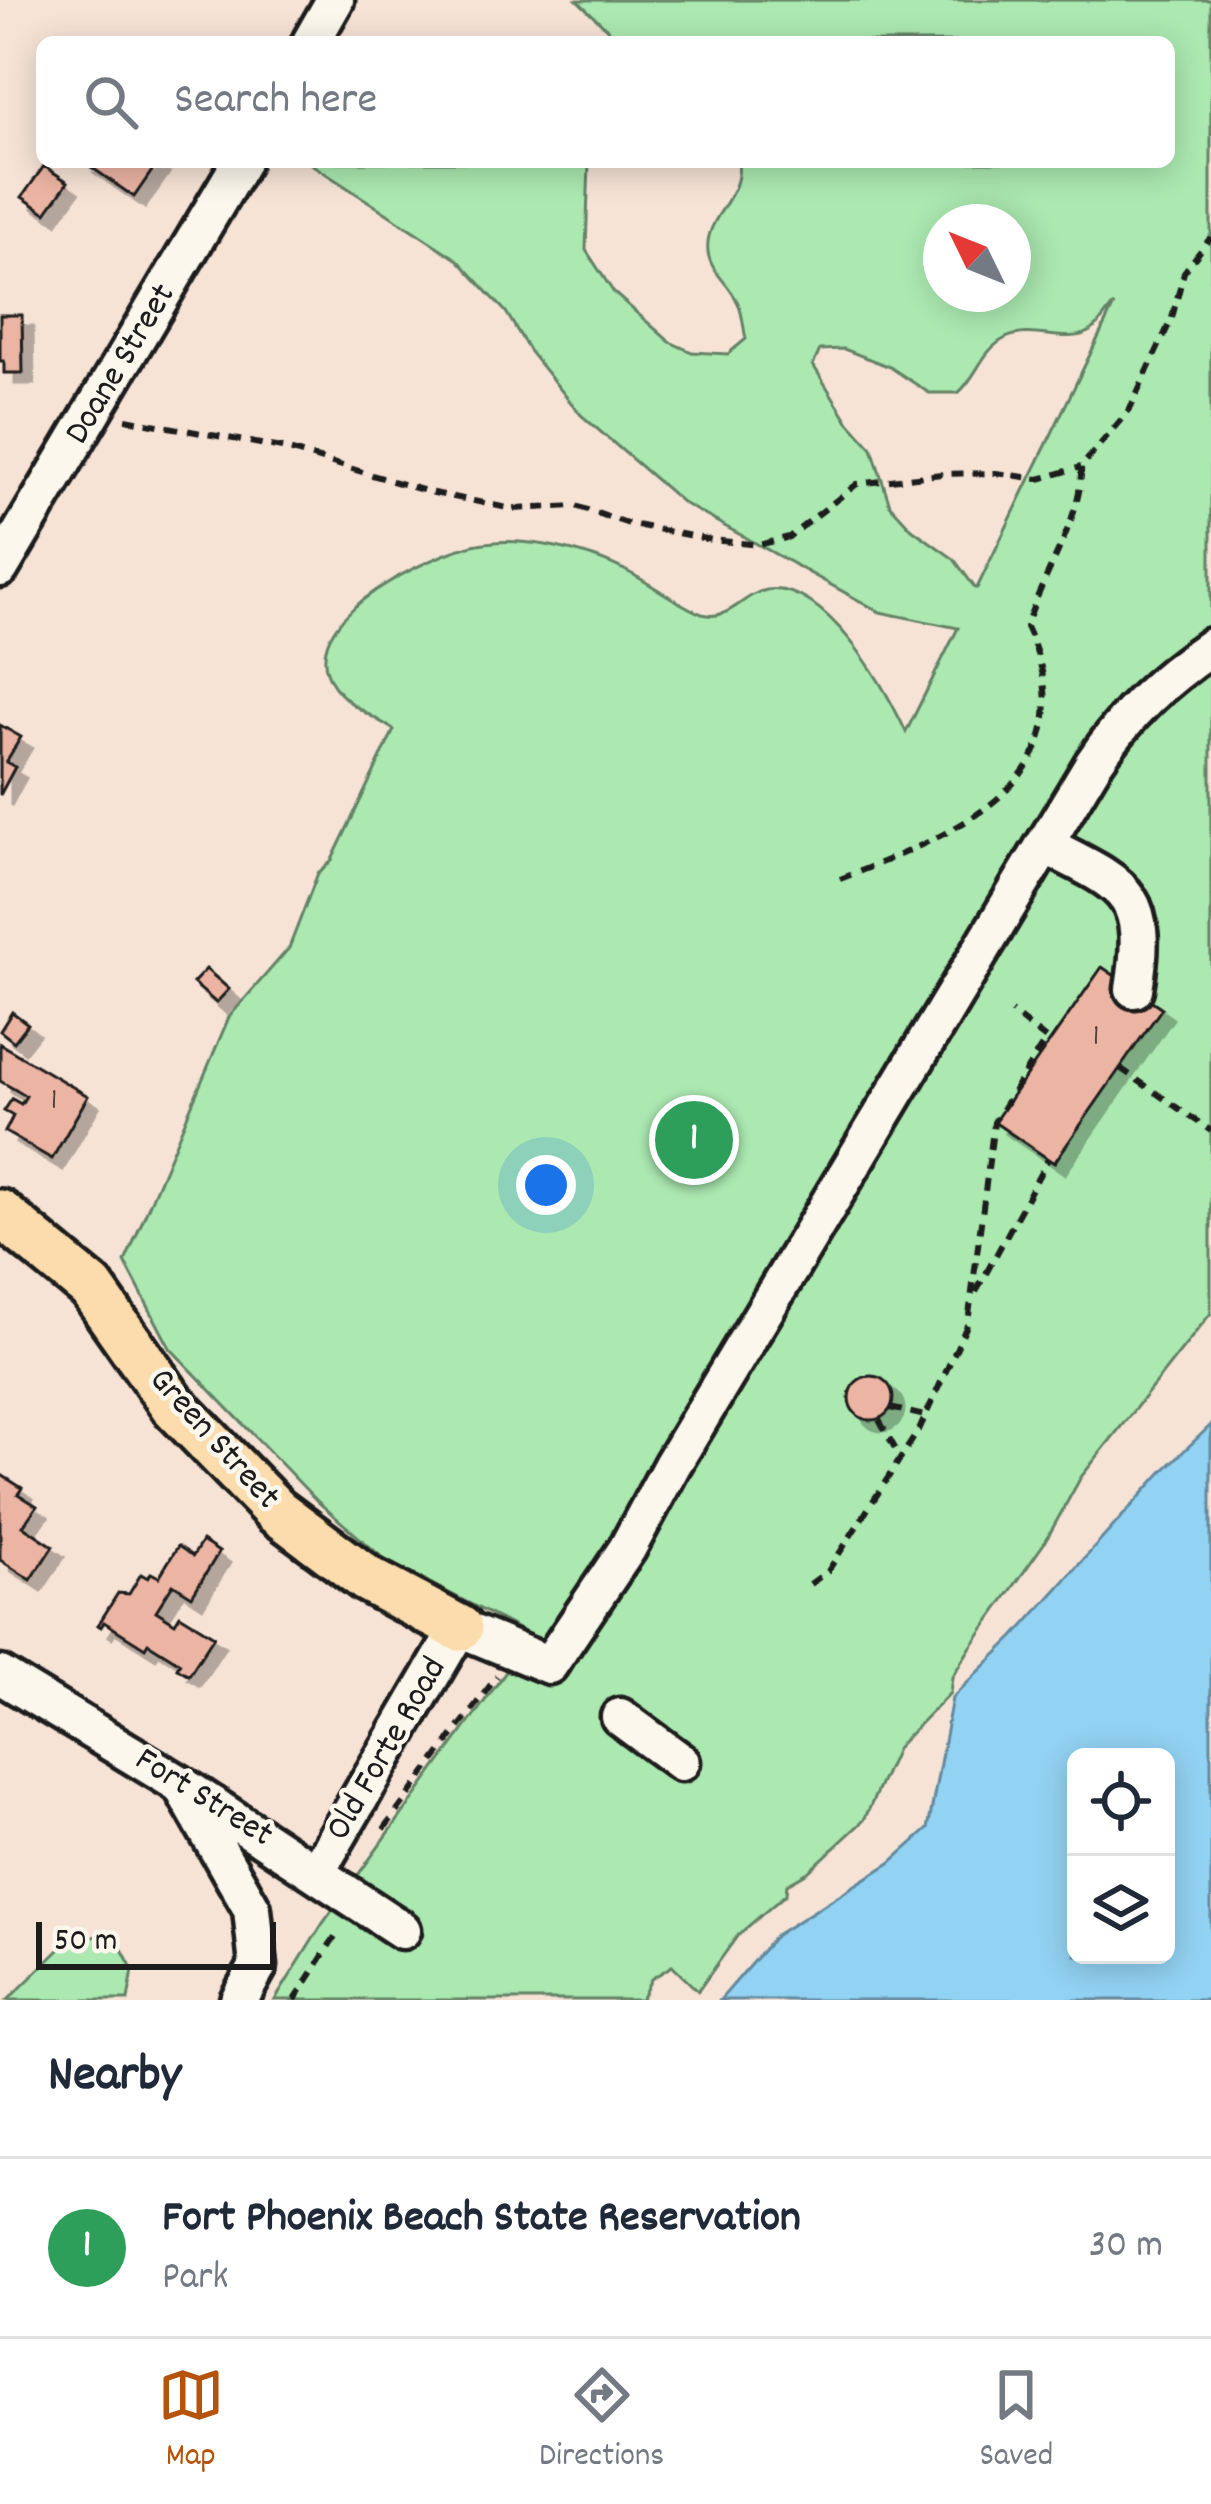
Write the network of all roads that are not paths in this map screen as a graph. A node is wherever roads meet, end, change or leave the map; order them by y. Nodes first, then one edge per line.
1 (335, 0) edge
2 (314, 36) edge
3 (237, 168) edge
4 (0, 568) edge
5 (1211, 647) edge
6 (1045, 845) junction
7 (1134, 989) dead end
8 (0, 1213) edge
9 (459, 1628) junction
10 (0, 1675) edge
11 (620, 1717) dead end
12 (681, 1762) dead end
13 (181, 1784) junction
14 (329, 1879) junction
15 (402, 1930) dead end
16 (239, 2000) edge

1 - 2 street
3 - 4 street, Doane Street
5 - 6 street
6 - 7 street
6 - 9 street
8 - 9 main road, Green Street
9 - 14 street, Old Forte Road
10 - 13 street, Fort Street
11 - 12 street
13 - 14 street, Fort Street
13 - 16 street
14 - 15 street, Fort Street

